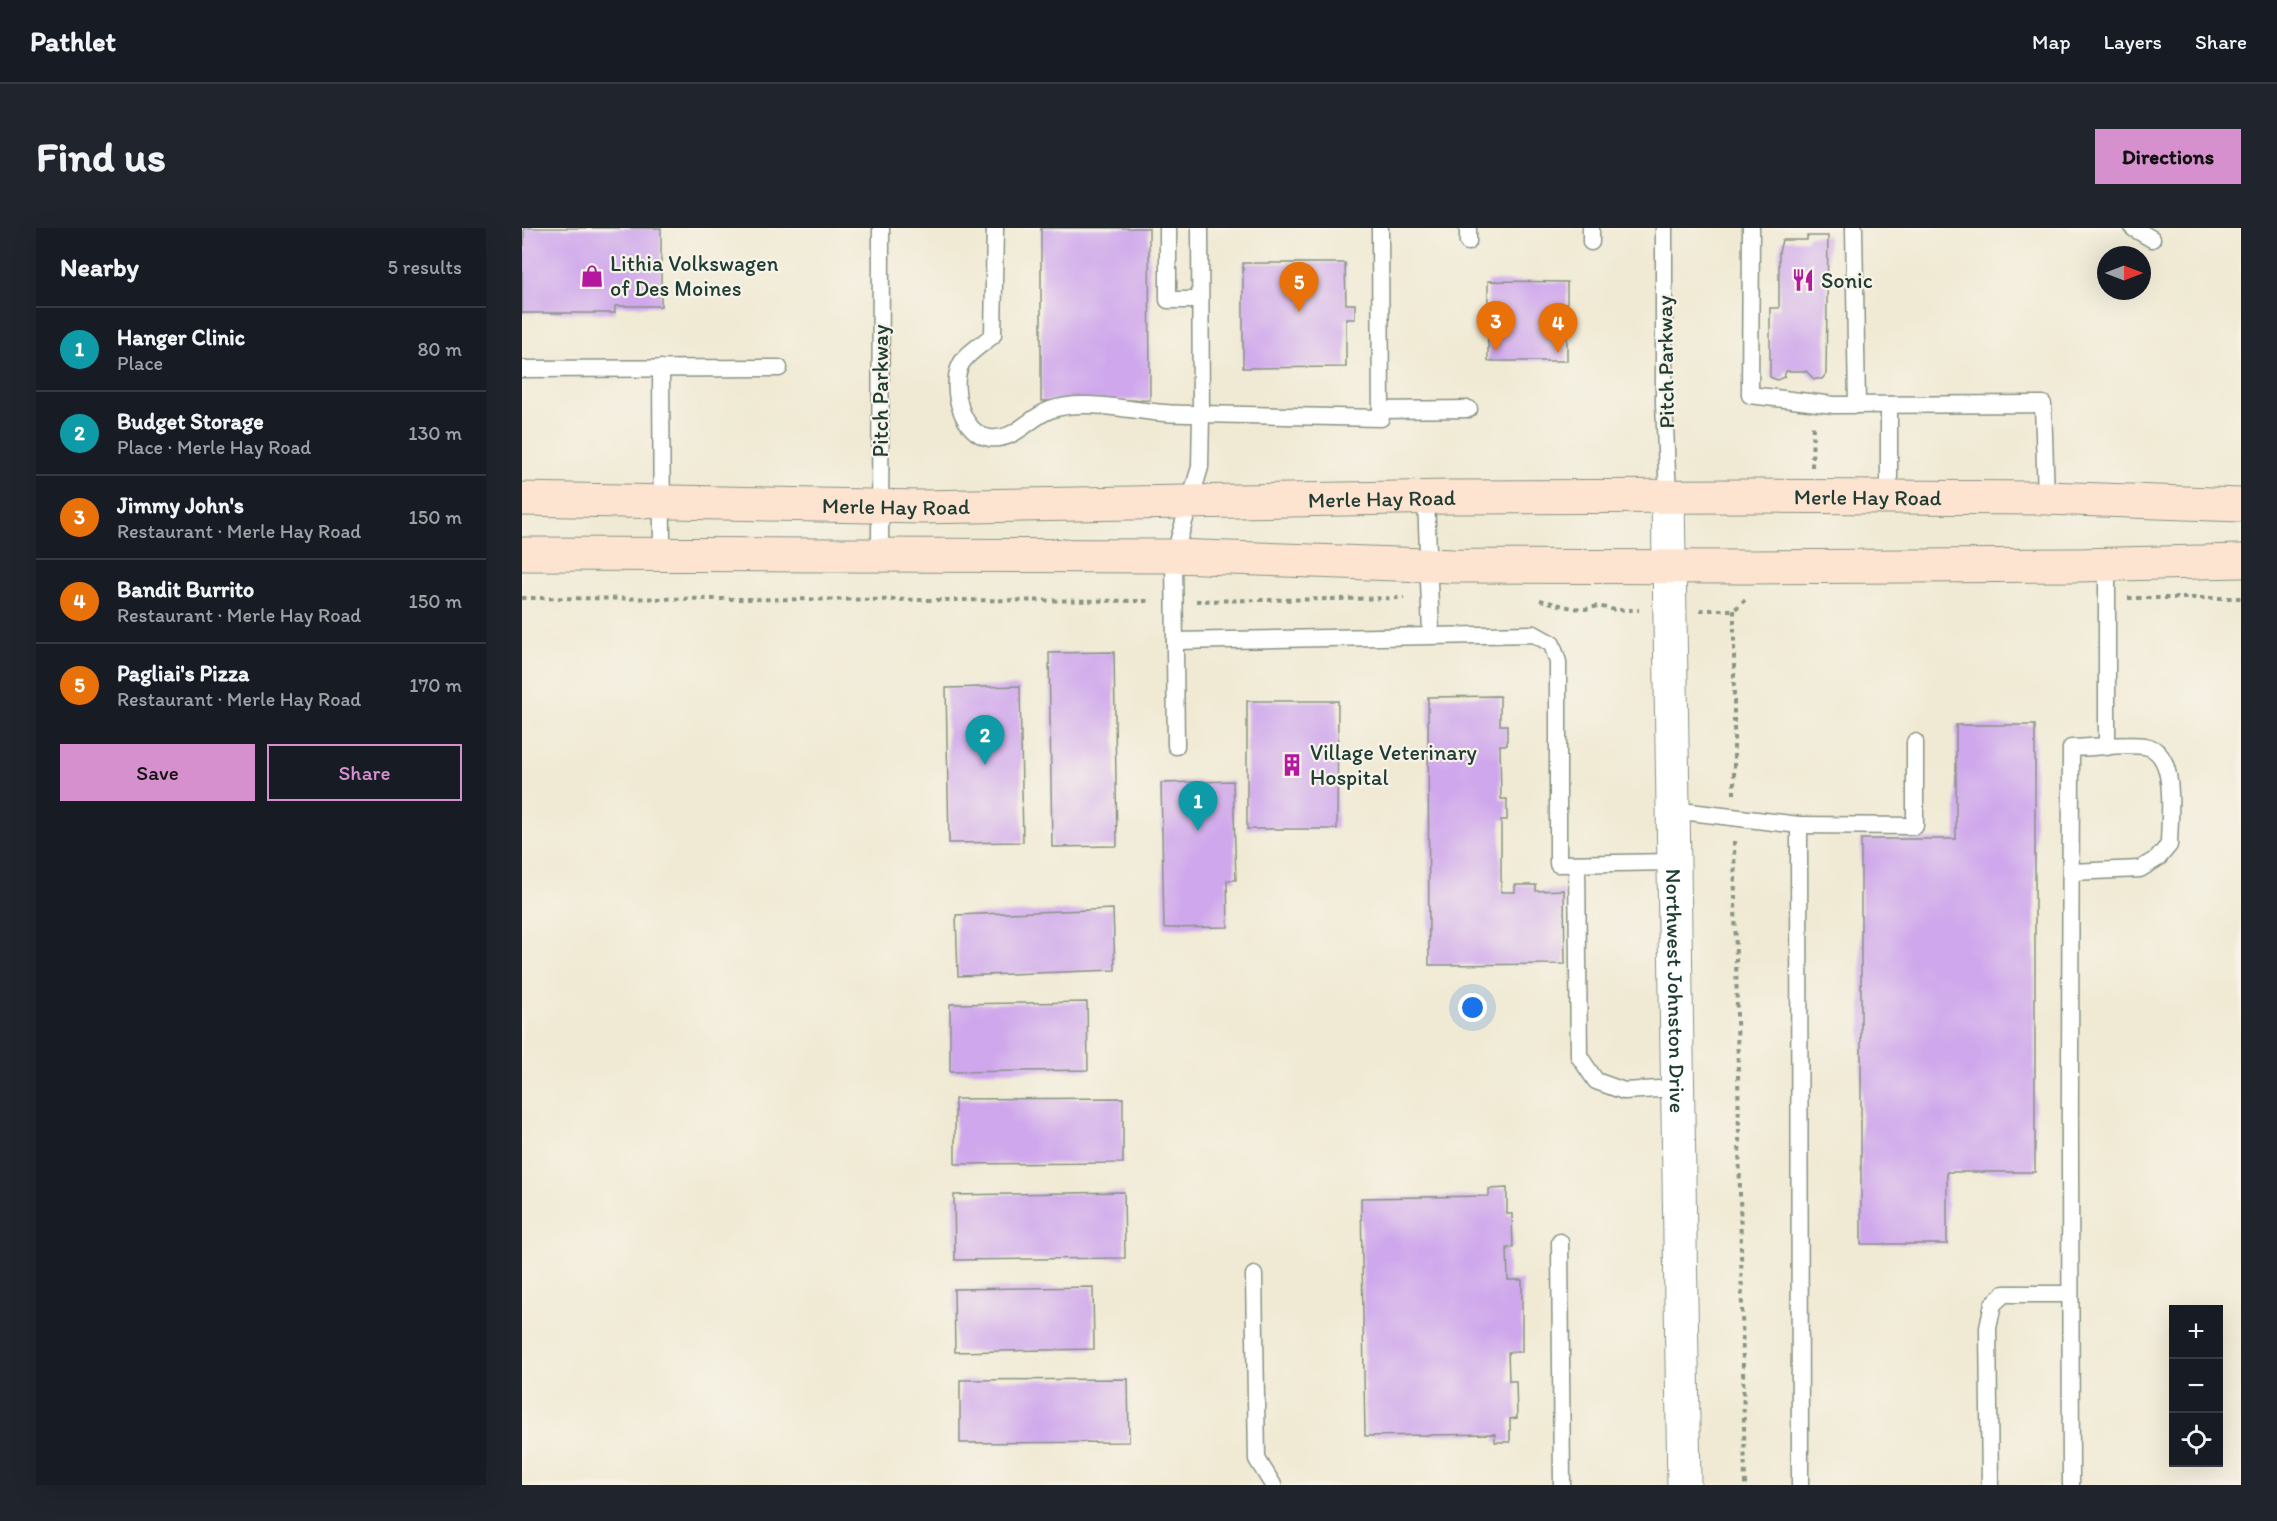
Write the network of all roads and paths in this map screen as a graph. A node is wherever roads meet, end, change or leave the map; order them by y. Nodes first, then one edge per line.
1 (881, 228) edge
2 (995, 228) edge
3 (1168, 228) edge
4 (1200, 228) edge
5 (1380, 228) edge
6 (1664, 228) edge
7 (1751, 228) edge
8 (1854, 228) edge
9 (2133, 228) edge
10 (2152, 239) dead end
11 (1200, 300) junction
12 (661, 368) junction
13 (779, 368) dead end
14 (522, 369) edge
15 (1857, 405) junction
16 (1889, 405) junction
17 (1469, 409) dead end
18 (1381, 410) junction
19 (1200, 414) junction
20 (1668, 497) junction
21 (1889, 497) junction
22 (1426, 498) junction
23 (2046, 498) junction
24 (522, 499) edge
25 (661, 502) junction
26 (1190, 503) junction
27 (2241, 505) edge
28 (880, 506) junction
29 (522, 554) edge
30 (662, 554) junction
31 (880, 554) junction
32 (1174, 556) junction
33 (2241, 561) edge
34 (2107, 564) junction
35 (1427, 565) junction
36 (1669, 566) junction
37 (1430, 597) junction
38 (522, 598) edge
39 (1750, 598) dead end
40 (2107, 598) junction
41 (2241, 598) edge
42 (1535, 599) dead end
43 (1175, 601) junction
44 (1734, 610) junction
45 (1669, 611) junction
46 (1431, 635) junction
47 (1175, 641) junction
48 (1915, 742) dead end
49 (1176, 746) dead end
50 (2107, 747) junction
51 (1673, 810) junction
52 (1734, 817) junction
53 (1798, 825) junction
54 (1674, 862) junction
55 (1578, 864) junction
56 (2071, 872) junction
57 (1677, 1088) junction
58 (1560, 1242) dead end
59 (1254, 1275) dead end
60 (2069, 1294) junction
61 (1273, 1485) edge
62 (1562, 1485) edge
63 (1684, 1485) edge
64 (1745, 1485) edge
65 (1800, 1485) edge
66 (1990, 1485) edge
67 (2071, 1485) edge

1 - 28 lane, Pitch Parkway
2 - 19 lane
3 - 11 lane
4 - 11 lane
5 - 18 lane
6 - 20 lane, Pitch Parkway
7 - 15 lane
8 - 15 lane
9 - 10 lane
11 - 19 lane
12 - 13 lane
12 - 14 lane
12 - 25 lane
15 - 16 lane
16 - 21 lane
16 - 23 lane
17 - 18 lane
18 - 19 lane
19 - 26 lane
20 - 21 main road, Merle Hay Road
20 - 22 main road, Merle Hay Road
20 - 36 street, Northwest Johnston Drive
21 - 23 main road, Merle Hay Road
22 - 26 main road, Merle Hay Road
22 - 35 lane
23 - 27 main road, Merle Hay Road
24 - 25 main road, Merle Hay Road
25 - 28 main road, Merle Hay Road
25 - 30 lane
26 - 28 main road, Merle Hay Road
26 - 32 lane
28 - 31 lane, Pitch Parkway
29 - 30 main road
30 - 31 main road
31 - 32 main road
32 - 35 main road
32 - 43 lane
33 - 34 main road
34 - 36 main road
34 - 40 lane
35 - 36 main road
35 - 37 lane
36 - 45 street, Northwest Johnston Drive
37 - 43 path
37 - 46 lane
38 - 43 path
39 - 44 path
40 - 41 path
40 - 50 lane
42 - 45 path
43 - 47 lane
44 - 45 path
44 - 52 path
45 - 51 street, Northwest Johnston Drive
46 - 47 lane
46 - 55 lane
47 - 49 lane
48 - 53 lane
50 - 56 lane
50 - 56 lane
51 - 52 lane
51 - 54 street, Northwest Johnston Drive
52 - 53 lane
52 - 64 path
53 - 65 lane
54 - 55 lane
54 - 57 street, Northwest Johnston Drive
55 - 57 lane
56 - 60 lane
57 - 63 street, Northwest Johnston Drive
58 - 62 lane
59 - 61 lane
60 - 66 lane
60 - 67 lane

